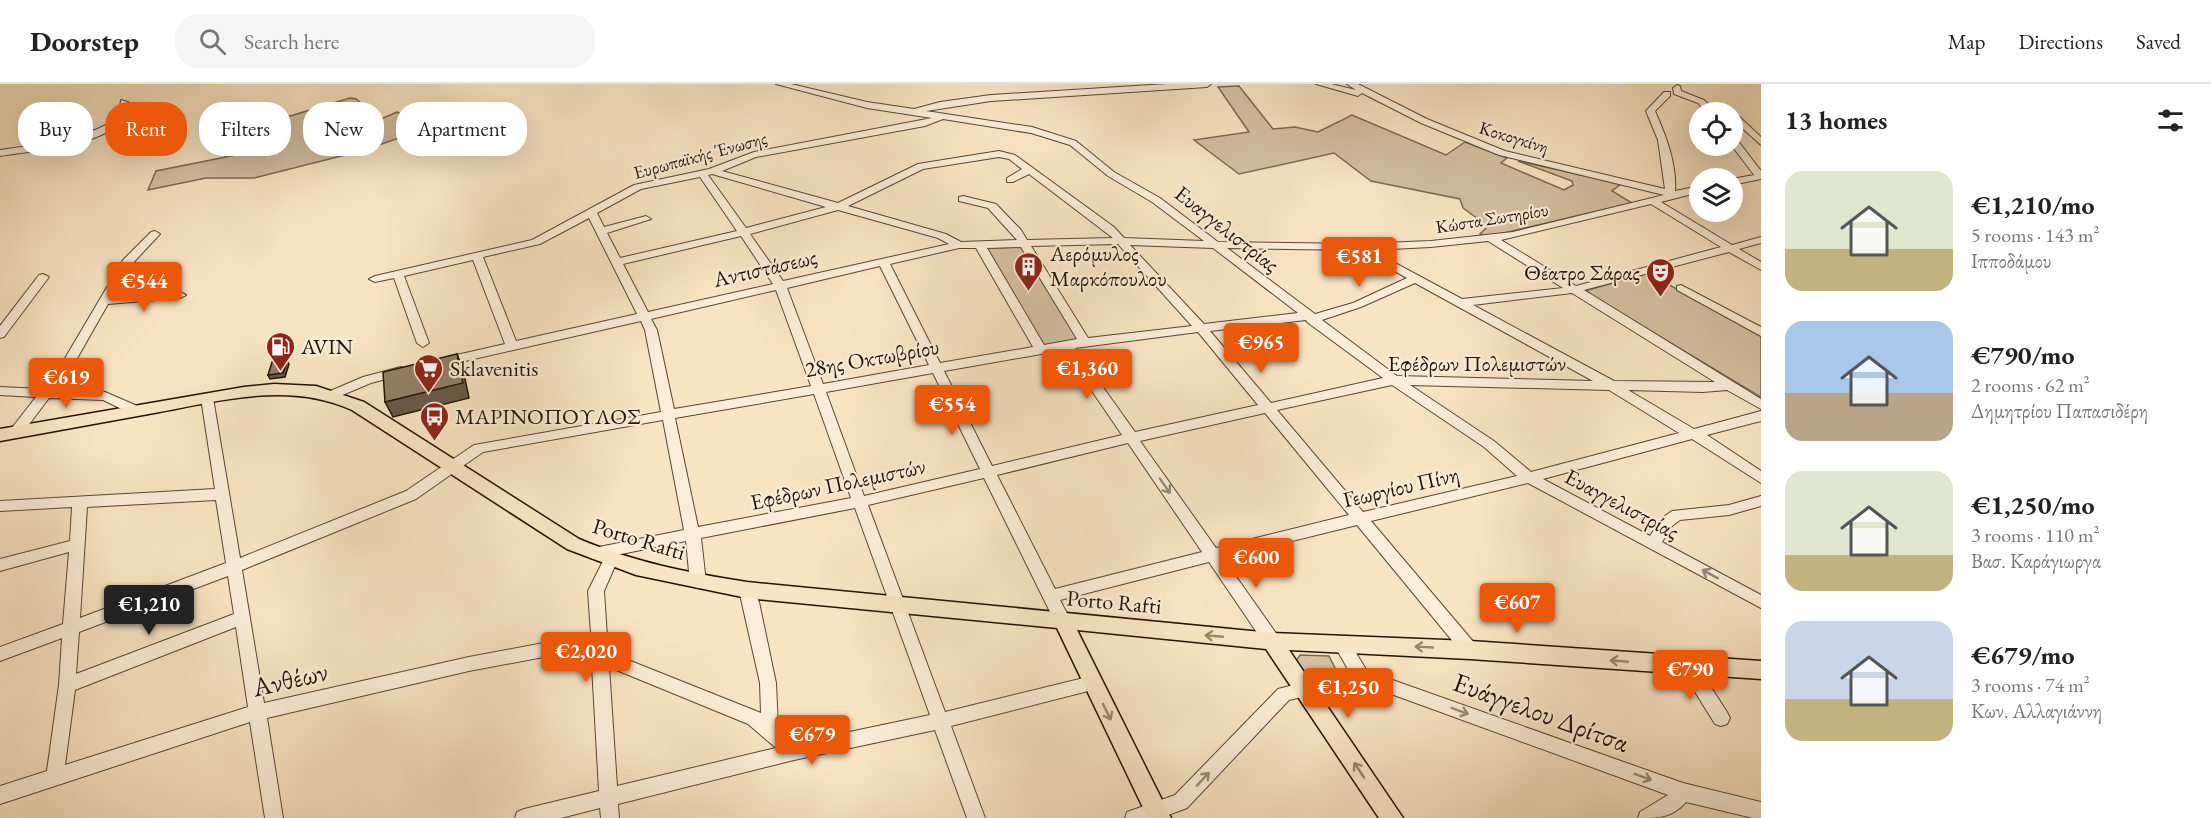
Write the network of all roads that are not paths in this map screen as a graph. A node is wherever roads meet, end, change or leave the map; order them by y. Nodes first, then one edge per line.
1 (780, 84) edge
2 (1207, 84) edge
3 (1320, 84) edge
4 (1351, 84) edge
5 (1177, 85) edge
6 (1131, 87) edge
7 (1677, 87) dead end
8 (1667, 94) dead end
9 (1384, 100) junction
10 (1703, 102) edge
11 (913, 113) junction
12 (941, 117) junction
13 (1743, 123) edge
14 (105, 129) edge
15 (1761, 142) edge
16 (0, 153) edge
17 (1743, 153) edge
18 (1030, 169) junction
19 (707, 172) junction
20 (1761, 176) edge
21 (1010, 180) dead end
22 (1743, 180) edge
23 (1689, 191) edge
24 (1673, 194) junction
25 (963, 199) dead end
26 (1652, 200) junction
27 (840, 206) junction
28 (591, 212) junction
29 (646, 219) dead end
30 (601, 231) junction
31 (744, 232) junction
32 (155, 234) dead end
33 (1491, 238) junction
34 (1761, 240) edge
35 (1122, 241) junction
36 (1023, 242) junction
37 (979, 243) junction
38 (959, 245) junction
39 (1215, 245) junction
40 (1358, 247) junction
41 (1730, 248) junction
42 (477, 256) junction
43 (883, 261) junction
44 (617, 262) junction
45 (1761, 267) edge
46 (398, 274) junction
47 (43, 277) dead end
48 (375, 279) dead end
49 (1415, 279) junction
50 (780, 285) junction
51 (1681, 288) dead end
52 (1572, 290) junction
53 (180, 295) dead end
54 (106, 301) junction
55 (1459, 303) junction
56 (644, 315) junction
57 (1309, 317) junction
58 (1201, 328) junction
59 (1761, 332) edge
60 (0, 334) edge
61 (1085, 342) junction
62 (423, 343) dead end
63 (512, 345) junction
64 (1067, 345) junction
65 (1041, 350) junction
66 (432, 364) edge
67 (936, 368) junction
68 (409, 369) edge
69 (1394, 380) junction
70 (1730, 385) junction
71 (1612, 386) junction
72 (820, 388) junction
73 (0, 391) edge
74 (46, 393) junction
75 (333, 395) junction
76 (207, 398) junction
77 (1761, 405) edge
78 (1269, 407) junction
79 (137, 411) junction
80 (667, 414) junction
81 (1761, 416) edge
82 (1691, 433) junction
83 (8, 434) edge
84 (1131, 438) junction
85 (453, 466) junction
86 (988, 473) junction
87 (1529, 478) junction
88 (1761, 478) edge
89 (223, 495) junction
90 (80, 501) junction
91 (1761, 501) edge
92 (860, 502) junction
93 (0, 506) edge
94 (1361, 518) junction
95 (693, 536) junction
96 (1653, 544) junction
97 (75, 545) junction
98 (594, 553) junction
99 (1213, 556) junction
100 (611, 559) junction
101 (0, 565) edge
102 (234, 567) junction
103 (698, 582) junction
104 (747, 590) junction
105 (1050, 596) junction
106 (1761, 602) edge
107 (897, 605) junction
108 (242, 618) junction
109 (1062, 621) junction
110 (72, 628) junction
111 (600, 639) junction
112 (1272, 641) junction
113 (1341, 643) junction
114 (1470, 650) junction
115 (0, 654) edge
116 (602, 657) junction
117 (1688, 666) junction
118 (1761, 670) edge
119 (1361, 676) junction
120 (1092, 683) junction
121 (67, 685) junction
122 (1304, 688) junction
123 (257, 712) junction
124 (1721, 718) dead end
125 (940, 721) junction
126 (770, 732) junction
127 (794, 752) junction
128 (55, 776) junction
129 (1683, 792) junction
130 (0, 795) edge
131 (609, 798) junction
132 (1761, 811) edge
133 (1158, 814) edge
134 (274, 818) edge
135 (524, 818) edge
136 (610, 818) edge
137 (976, 818) edge
138 (1134, 818) edge
139 (1392, 818) edge
140 (1647, 818) edge

1 - 11 street, Ευαγγελιστρίας
2 - 5 street
3 - 9 street
4 - 9 street, Κοκογκίνη
5 - 6 street
6 - 11 street
7 - 10 street
8 - 24 street
9 - 24 street, Κοκογκίνη
11 - 12 street, Ευαγγελιστρίας
12 - 19 street, Ευρωπαϊκής Ένωσης
12 - 39 street, Ευαγγελιστρίας
13 - 15 street
14 - 16 street
17 - 20 street
18 - 21 street
18 - 27 street
18 - 35 street
19 - 27 street
19 - 28 street, Ευρωπαϊκής Ένωσης
19 - 31 street
20 - 22 street
23 - 24 street, Κώστα Σωτηρίου
24 - 26 street, Κώστα Σωτηρίου
25 - 36 street
26 - 33 street, Κώστα Σωτηρίου
26 - 41 street
27 - 31 street
27 - 38 street
28 - 30 street
28 - 42 street, Ευρωπαϊκής Ένωσης
29 - 30 street
30 - 44 street
31 - 44 street
31 - 50 street
32 - 54 street
33 - 40 street, Κώστα Σωτηρίου
33 - 52 street
34 - 41 street
35 - 36 street, Αντιστάσεως
35 - 39 street, Αντιστάσεως
35 - 58 street
36 - 37 street, Αντιστάσεως
36 - 61 street
37 - 38 street, Αντιστάσεως
37 - 65 street
38 - 43 street, Αντιστάσεως
39 - 40 street, Κώστα Σωτηρίου
39 - 57 street, Ευαγγελιστρίας
40 - 49 street
41 - 45 street
41 - 52 street
42 - 46 street, Ευρωπαϊκής Ένωσης
42 - 63 street
43 - 50 street, Αντιστάσεως
43 - 67 street
44 - 56 street
46 - 48 street, Ευρωπαϊκής Ένωσης
46 - 62 street
47 - 60 street
49 - 55 street
49 - 57 street, 28ης Οκτωβρίου
50 - 56 street, Αντιστάσεως
50 - 72 street
51 - 59 street
52 - 55 street
52 - 70 street
53 - 54 street
54 - 74 street
55 - 71 street
56 - 63 street, Αντιστάσεως
56 - 80 street
57 - 58 street, 28ης Οκτωβρίου
57 - 69 street, Ευαγγελιστρίας
58 - 61 street, 28ης Οκτωβρίου
58 - 78 street
61 - 64 street, 28ης Οκτωβρίου
63 - 66 street, Αντιστάσεως
64 - 65 street, 28ης Οκτωβρίου
64 - 84 street
65 - 67 street, 28ης Οκτωβρίου
67 - 72 street, 28ης Οκτωβρίου
67 - 86 street
68 - 75 street
69 - 71 street, Εφέδρων Πολεμιστών
69 - 78 street, Εφέδρων Πολεμιστών
69 - 87 street, Ευαγγελιστρίας
70 - 71 street, Εφέδρων Πολεμιστών
70 - 77 street
71 - 82 street
72 - 80 street, 28ης Οκτωβρίου
72 - 92 street
73 - 74 street
74 - 79 street
74 - 83 street
75 - 76 main road, Porto Rafti
75 - 85 main road, Porto Rafti
76 - 79 main road, Porto Rafti
76 - 89 street
78 - 84 street, Εφέδρων Πολεμιστών
78 - 94 street
79 - 83 main road, Porto Rafti
80 - 85 street, 28ης Οκτωβρίου
80 - 95 street
81 - 82 street, Γεωργίου Πίνη
82 - 87 street, Γεωργίου Πίνη
82 - 88 street
84 - 86 street, Εφέδρων Πολεμιστών
84 -> 99 street
85 - 98 main road, Porto Rafti
85 - 102 street, 28ης Οκτωβρίου
86 - 92 street, Εφέδρων Πολεμιστών
86 - 105 street
87 - 94 street, Γεωργίου Πίνη
87 - 96 street, Ευαγγελιστρίας
89 - 90 street
89 - 102 street
90 - 93 street
90 - 97 street
91 - 96 street
92 - 95 street, Εφέδρων Πολεμιστών
92 - 107 street
94 - 99 street, Γεωργίου Πίνη
94 - 114 street
95 - 98 street, Εφέδρων Πολεμιστών
95 - 103 street
106 -> 96 street, Ευαγγελιστρίας
97 - 101 street
97 - 110 street
98 - 100 main road, Porto Rafti
99 - 105 street, Γεωργίου Πίνη
99 - 112 street
100 - 103 main road, Porto Rafti
100 - 111 street
102 - 108 street
102 - 110 street, 28ης Οκτωβρίου
103 - 104 main road, Porto Rafti
104 - 107 main road, Porto Rafti
104 - 126 street
105 - 109 street
107 - 109 main road, Porto Rafti
107 - 125 street
108 - 121 street
108 - 123 street
112 -> 109 main road, Porto Rafti
109 - 120 main road
110 - 115 street, 28ης Οκτωβρίου
110 - 121 street
111 - 116 street
111 - 123 street, Ανθέων
112 - 113 main road, Porto Rafti
112 - 122 main road
114 -> 113 main road, Porto Rafti
113 - 119 street
117 -> 114 main road, Porto Rafti
116 - 126 street
116 - 131 street
117 - 118 main road, Porto Rafti
117 - 124 street
119 - 122 street
119 -> 129 street, Ευάγγελου Δρίτσα
120 - 125 street
120 -> 133 main road
121 - 128 street
133 -> 122 street
139 -> 122 main road
123 - 128 street, Ανθέων
123 - 134 street
125 - 127 street
125 - 137 street
126 - 127 street
127 - 131 street
128 - 130 street, Ανθέων
129 - 132 street, Ευάγγελου Δρίτσα
129 - 140 street
131 - 135 street
131 - 136 street
133 - 138 street

